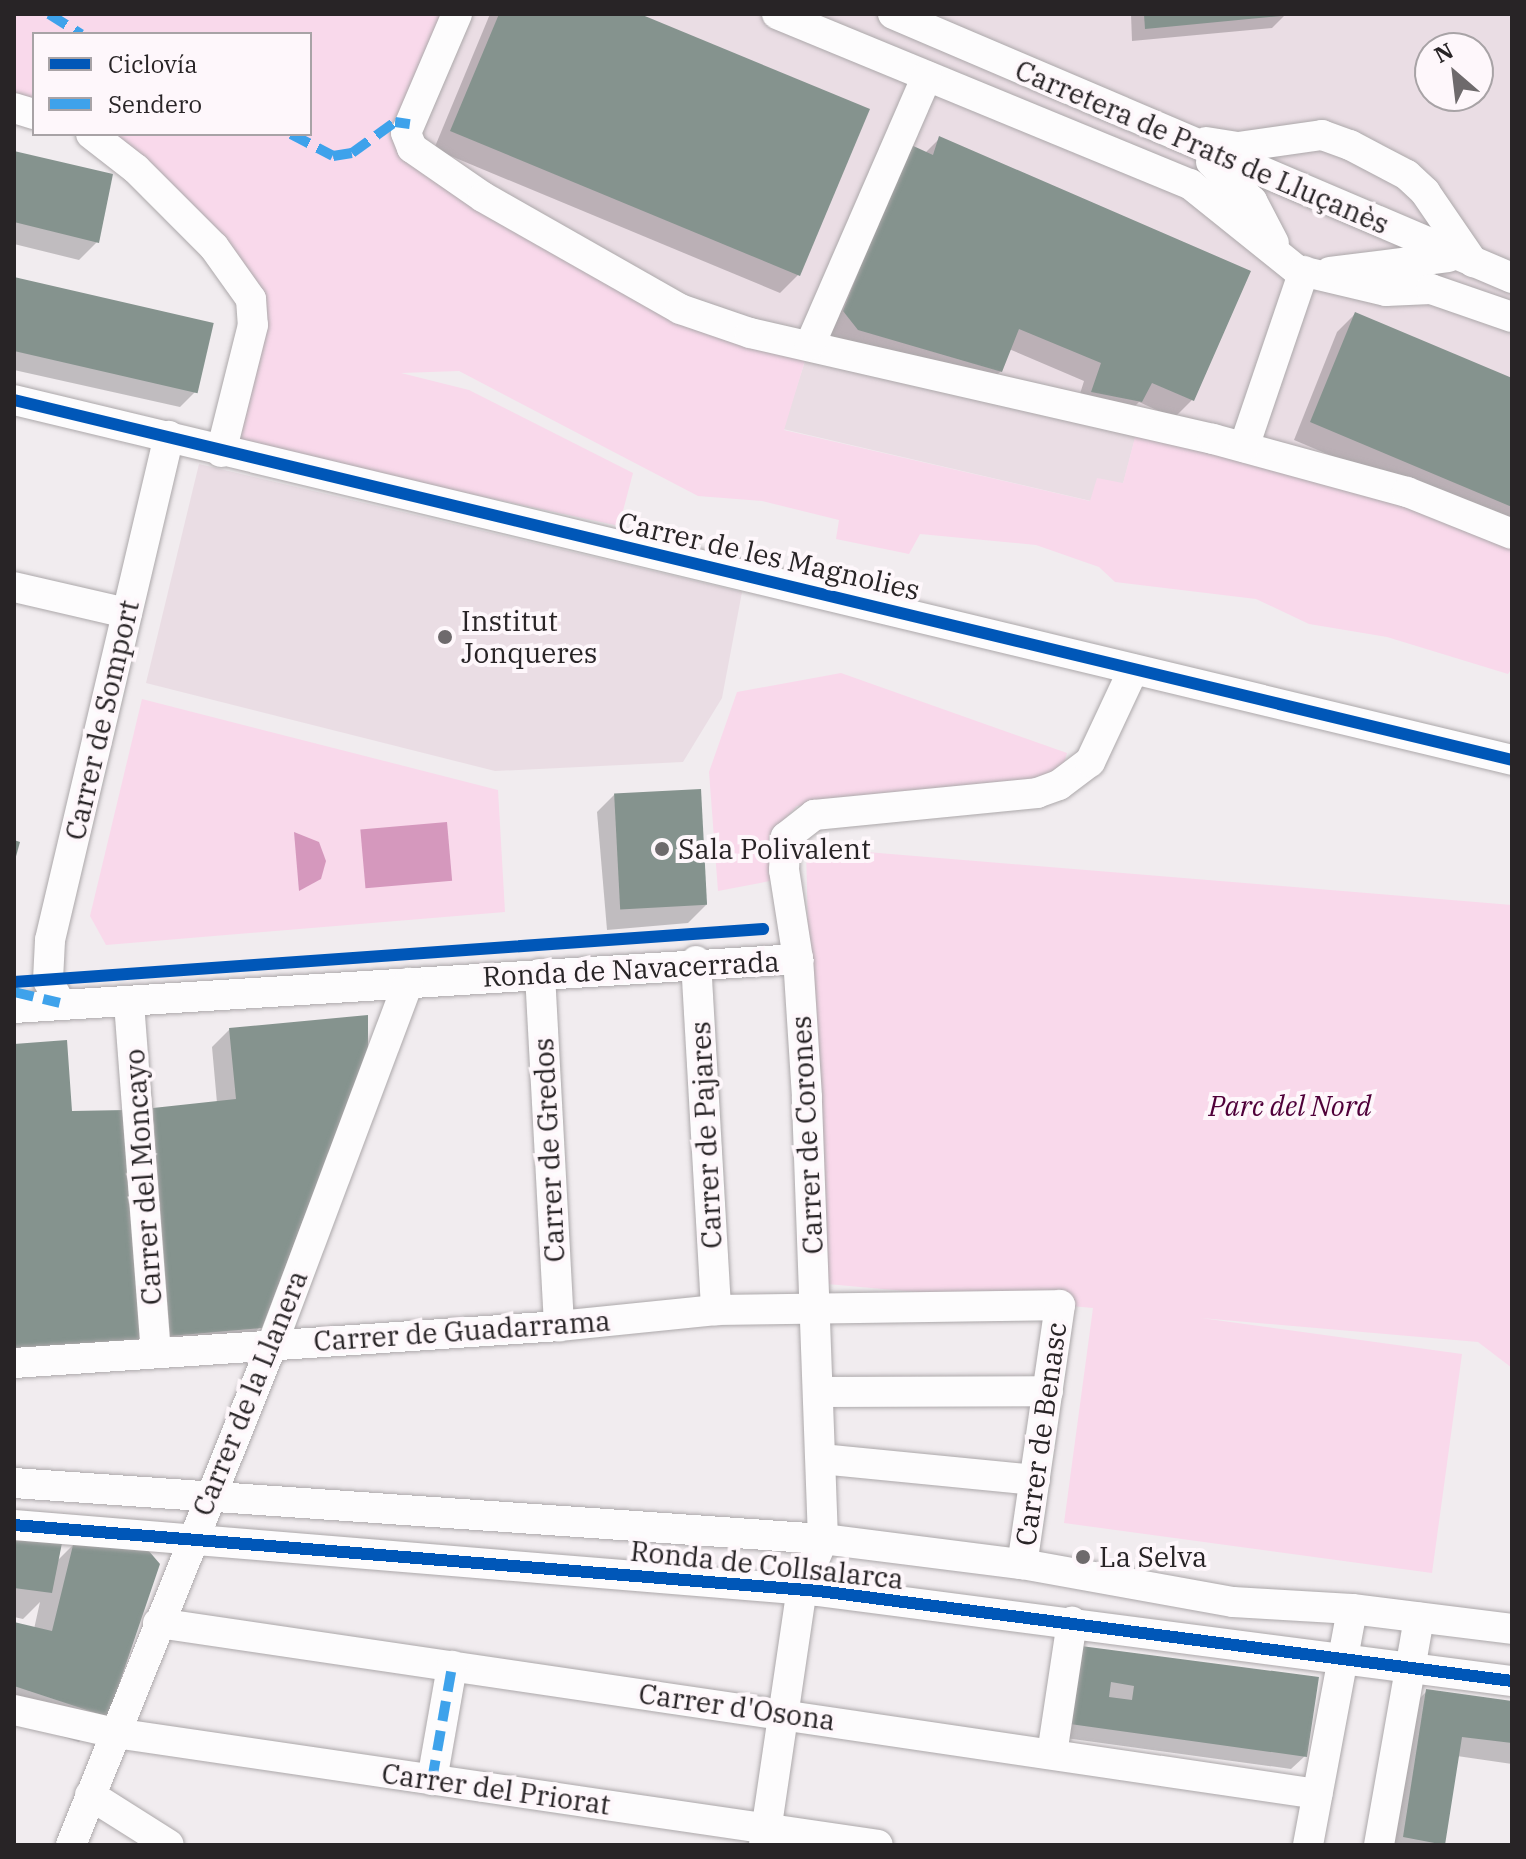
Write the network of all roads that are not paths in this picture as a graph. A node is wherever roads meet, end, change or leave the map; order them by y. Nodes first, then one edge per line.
1 (457, 14) edge
2 (777, 14) edge
3 (893, 14) edge
4 (927, 76) junction
5 (94, 136) edge
6 (1172, 137) junction
7 (1308, 137) junction
8 (1258, 173) junction
9 (1272, 239) junction
10 (1473, 262) junction
11 (1304, 271) junction
12 (1512, 278) edge
13 (1512, 317) edge
14 (810, 345) junction
15 (14, 400) edge
16 (169, 436) junction
17 (1244, 447) junction
18 (221, 452) junction
19 (1512, 534) edge
20 (14, 587) edge
21 (127, 613) junction
22 (1133, 670) junction
23 (1512, 760) edge
24 (798, 959) junction
25 (696, 961) junction
26 (540, 974) junction
27 (408, 983) junction
28 (14, 992) edge
29 (60, 1003) junction
30 (129, 1003) junction
31 (14, 1008) edge
32 (716, 1310) junction
33 (815, 1312) junction
34 (559, 1326) junction
35 (272, 1345) junction
36 (156, 1351) junction
37 (14, 1363) edge
38 (1048, 1391) junction
39 (818, 1392) junction
40 (821, 1459) junction
41 (1035, 1480) junction
42 (14, 1483) edge
43 (206, 1499) junction
44 (14, 1525) edge
45 (191, 1539) junction
46 (823, 1539) junction
47 (1022, 1564) junction
48 (802, 1589) junction
49 (1352, 1609) junction
50 (1419, 1617) junction
51 (1072, 1622) junction
52 (158, 1623) junction
53 (1512, 1629) edge
54 (1341, 1657) junction
55 (452, 1666) junction
56 (1411, 1667) junction
57 (1512, 1681) edge
58 (14, 1710) edge
59 (784, 1713) junction
60 (115, 1733) junction
61 (1052, 1754) junction
62 (432, 1780) junction
63 (1317, 1794) junction
64 (90, 1795) junction
65 (765, 1837) edge
66 (71, 1845) edge
67 (169, 1845) edge
68 (878, 1845) edge
69 (1308, 1845) edge
70 (1379, 1845) edge

1 - 14 street
2 - 4 street, Carretera de Prats de Lluçanès
3 - 6 street, Carretera de Prats de Lluçanès
4 - 11 street, Carretera de Prats de Lluçanès
4 - 14 street
5 - 18 street
6 - 7 street
6 - 8 street, Carretera de Prats de Lluçanès
6 - 9 street
7 - 8 street
7 - 10 street
8 - 9 street
8 - 10 street, Carretera de Prats de Lluçanès
9 - 11 street
10 - 11 street
10 - 12 street, Carretera de Prats de Lluçanès
11 - 13 street, Carretera de Prats de Lluçanès
11 - 17 street
14 - 17 street
15 - 16 street, Carrer de les Magnolies
16 - 18 street, Carrer de les Magnolies
16 - 21 street, Carrer de Somport
17 - 19 street
18 - 22 street, Carrer de les Magnolies
20 - 21 street
21 - 29 street, Carrer de Somport
22 - 23 street, Carrer de les Magnolies
22 - 24 street, Ronda de Navacerrada
24 - 25 street, Ronda de Navacerrada
24 - 33 street, Carrer de Corones
25 - 26 street, Ronda de Navacerrada
25 - 32 street, Carrer de Pajares
26 - 27 street, Ronda de Navacerrada
26 - 34 street, Carrer de Gredos
27 - 30 street, Ronda de Navacerrada
27 - 35 street, Carrer de la Llanera
28 - 29 street
29 - 30 street, Ronda de Navacerrada
29 - 31 street, Ronda de Navacerrada
30 - 36 street, Carrer del Moncayo
32 - 33 street, Carrer de Guadarrama
32 - 34 street, Carrer de Guadarrama
33 - 38 street, Carrer de Benasc
33 - 39 street, Carrer de Corones
34 - 35 street, Carrer de Guadarrama
35 - 36 street, Carrer de Guadarrama
35 - 43 street, Carrer de la Llanera
36 - 37 street, Carrer de Guadarrama
38 - 39 street
38 - 41 street, Carrer de Benasc
39 - 40 street, Carrer de Corones
40 - 41 street
40 - 46 street, Carrer de Corones
41 - 47 street, Carrer de Benasc
42 - 43 street, Ronda de Collsalarca
43 - 45 street, Carrer de la Llanera
43 - 46 street, Ronda de Collsalarca
44 - 45 street, Ronda de Collsalarca
45 - 48 street, Ronda de Collsalarca
45 - 52 street, Carrer de la Llanera
46 - 47 street, Ronda de Collsalarca
46 - 48 street
47 - 49 street, Ronda de Collsalarca
48 - 51 street, Ronda de Collsalarca
48 - 59 street
49 - 50 street, Ronda de Collsalarca
49 - 54 street
50 - 53 street, Ronda de Collsalarca
50 - 56 street
51 - 54 street, Ronda de Collsalarca
51 - 61 street
52 - 55 street, Carrer d'Osona
52 - 60 street, Carrer de la Llanera
54 - 56 street, Ronda de Collsalarca
54 - 63 street
55 - 59 street, Carrer d'Osona
55 - 62 street
56 - 57 street, Ronda de Collsalarca
56 - 70 street
58 - 60 street, Carrer del Priorat
59 - 61 street, Carrer d'Osona
59 - 65 street
60 - 62 street, Carrer del Priorat
60 - 64 street, Carrer de la Llanera
61 - 63 street, Carrer d'Osona
62 - 65 street, Carrer del Priorat
63 - 69 street
64 - 66 street, Carrer de la Llanera
64 - 67 street
65 - 68 street, Carrer del Priorat

